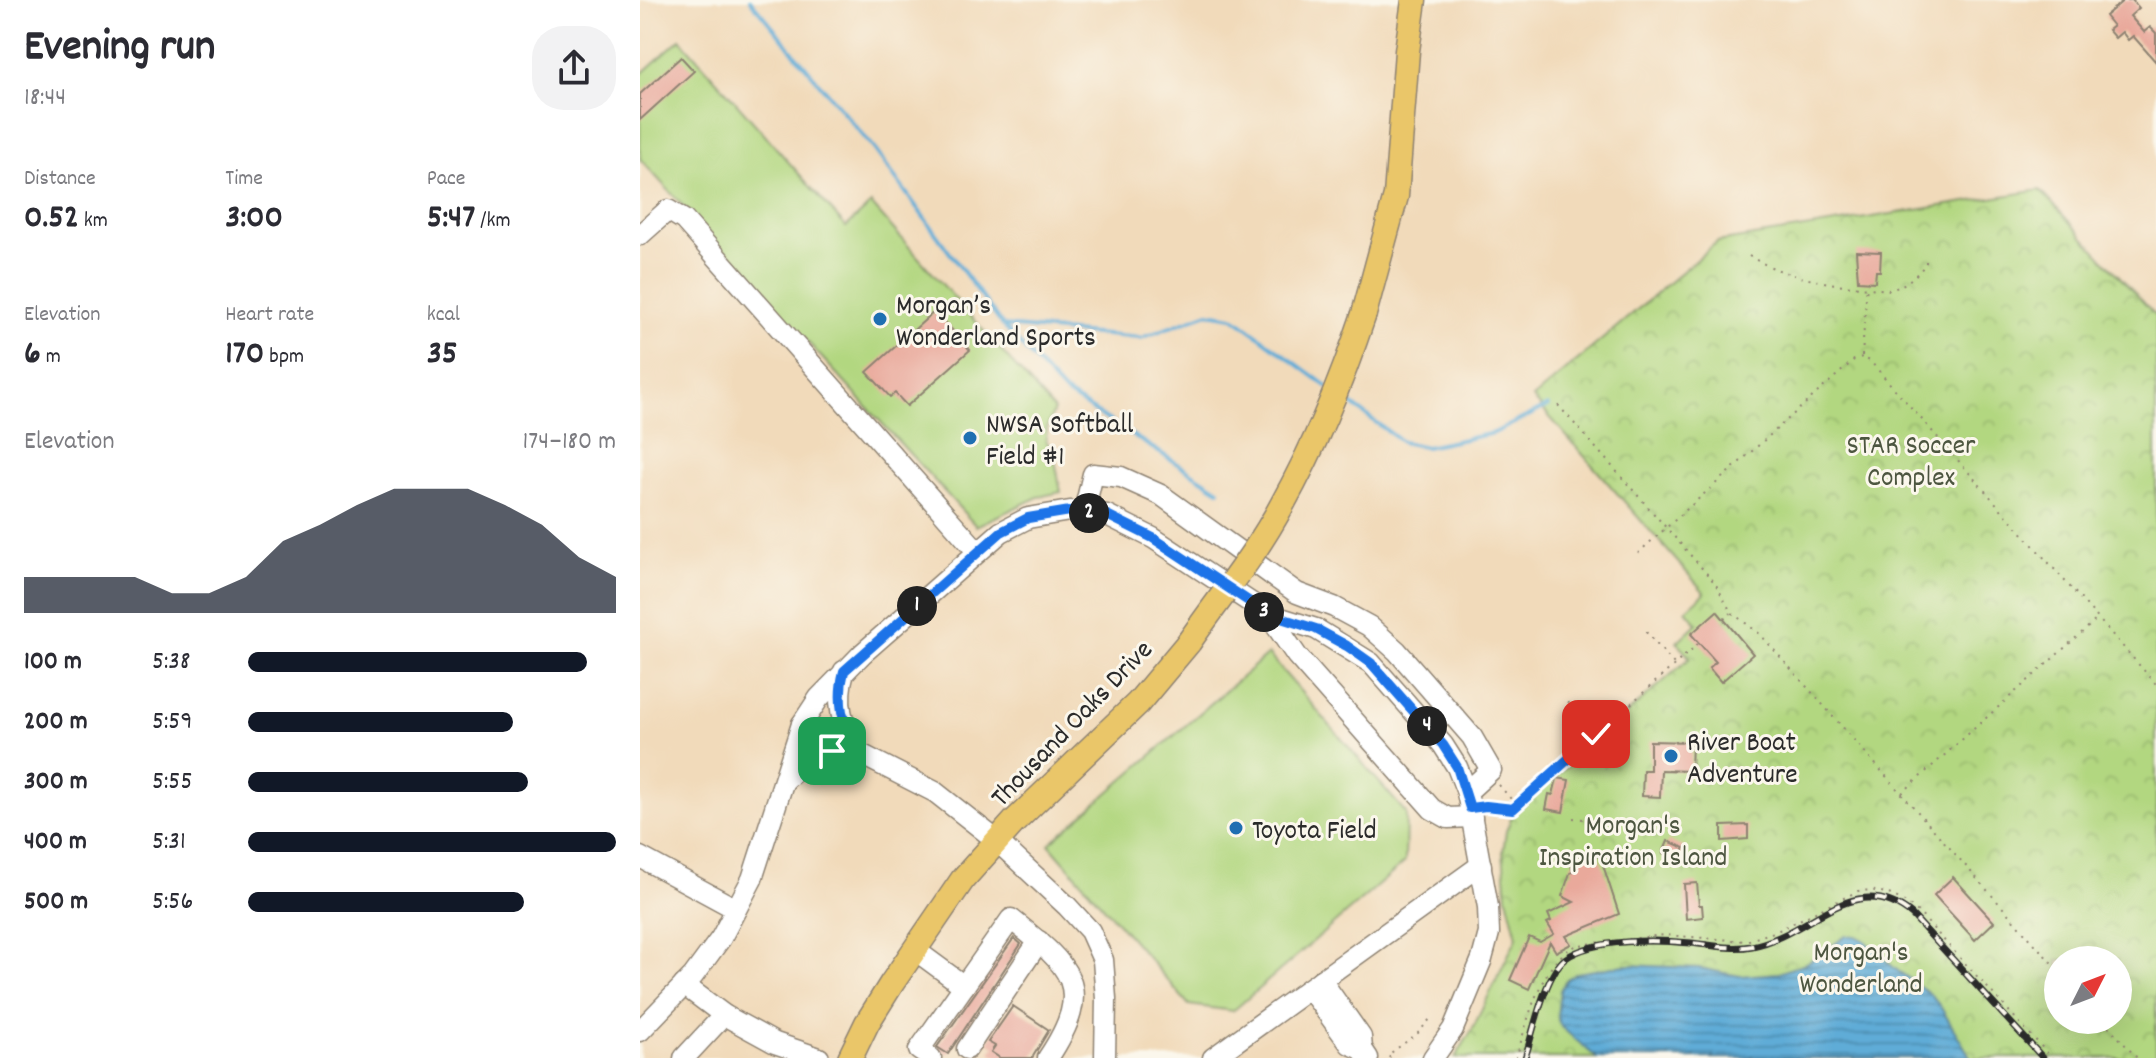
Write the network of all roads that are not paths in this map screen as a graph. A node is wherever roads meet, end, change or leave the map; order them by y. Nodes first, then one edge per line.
1 (1397, 0) edge
2 (1414, 0) edge
3 (1407, 51) junction
4 (640, 235) edge
5 (1084, 512) junction
6 (978, 552) junction
7 (1268, 614) junction
8 (1369, 626) junction
9 (1347, 646) junction
10 (844, 671) junction
11 (802, 724) junction
12 (855, 750) junction
13 (785, 780) junction
14 (1470, 806) junction
15 (996, 840) junction
16 (640, 857) edge
17 (1481, 865) junction
18 (736, 909) junction
19 (1039, 941) junction
20 (915, 950) junction
21 (1316, 984) junction
22 (684, 985) junction
23 (964, 986) junction
24 (724, 1015) junction
25 (640, 1031) edge
26 (781, 1051) edge
27 (1365, 1054) edge
28 (969, 1055) edge
29 (684, 1058) edge
30 (819, 1058) edge
31 (850, 1058) edge
32 (931, 1058) edge
33 (1048, 1058) edge
34 (1105, 1058) edge
35 (1213, 1058) edge
36 (1433, 1058) edge

1 - 3 main road, Thousand Oaks Drive
2 - 3 main road, Thousand Oaks Drive
3 - 15 main road, Thousand Oaks Drive, bridge
4 - 6 street
5 - 6 street
5 - 7 street
5 - 8 street
6 - 10 street
7 - 9 street
7 - 14 street
8 - 9 street
8 - 14 street
9 - 14 street
10 - 11 street
10 - 12 street
11 - 12 street
11 - 13 street
12 - 13 street
12 - 15 street
13 - 18 street
14 - 17 street
15 - 20 main road, Thousand Oaks Drive
15 - 34 street
16 - 18 street
17 - 21 street
17 - 36 street
18 - 22 street
19 - 23 street
19 - 28 street
19 - 33 street
20 - 23 street
20 - 31 main road, Thousand Oaks Drive
21 - 27 street
21 - 35 street
22 - 24 street
22 - 25 street
23 - 32 street
24 - 26 street
24 - 29 street
26 - 30 street

